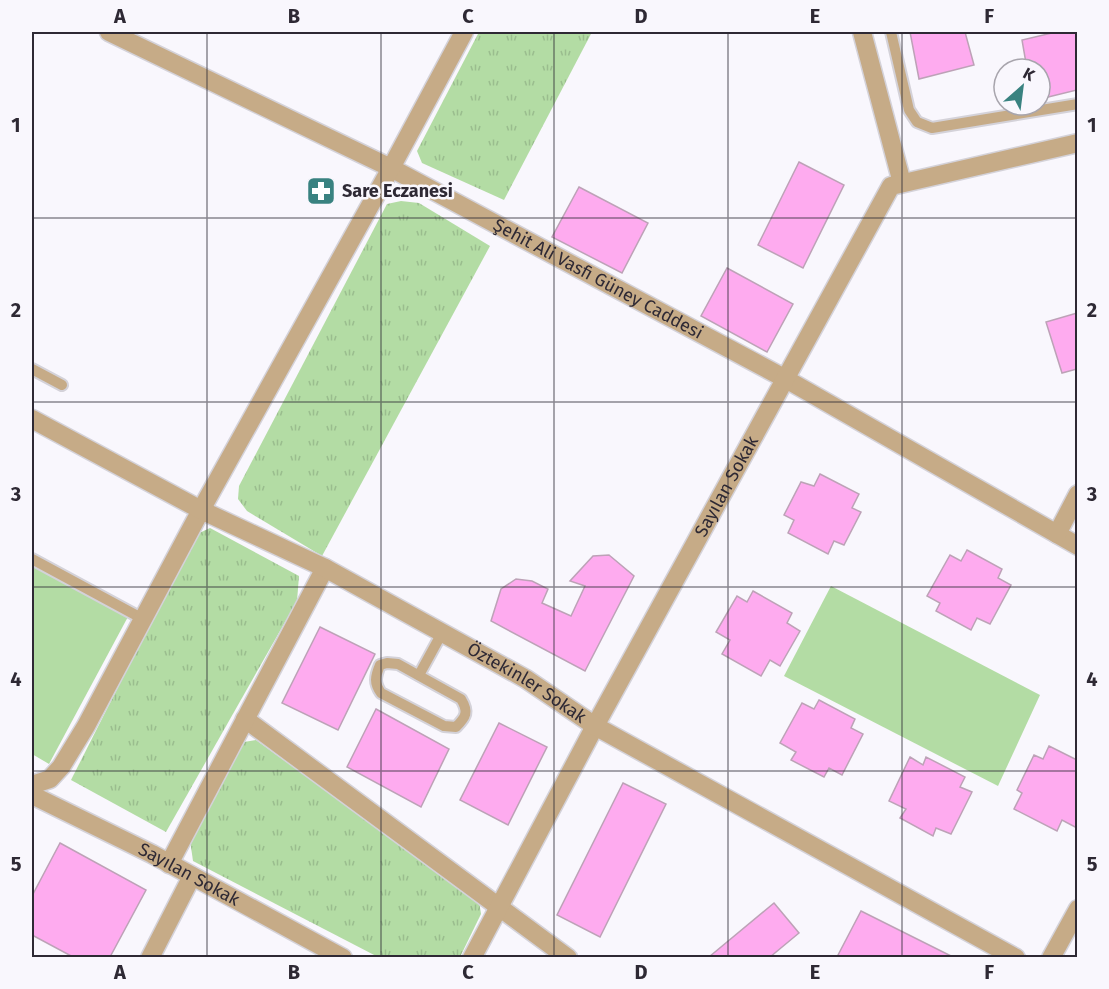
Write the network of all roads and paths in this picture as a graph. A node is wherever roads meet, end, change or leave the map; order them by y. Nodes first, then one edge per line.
1 (109, 32) edge
2 (464, 32) edge
3 (862, 32) edge
4 (891, 32) edge
5 (1077, 104) edge
6 (1077, 143) edge
7 (391, 168) junction
8 (902, 183) junction
9 (32, 372) edge
10 (784, 378) junction
11 (62, 385) dead end
12 (32, 419) edge
13 (1077, 494) edge
14 (201, 510) junction
15 (1057, 534) junction
16 (1077, 546) edge
17 (32, 559) edge
18 (325, 567) junction
19 (143, 619) junction
20 (442, 633) junction
21 (419, 675) junction
22 (245, 719) junction
23 (595, 726) junction
24 (32, 785) edge
25 (32, 795) edge
26 (169, 864) junction
27 (192, 876) junction
28 (499, 907) junction
29 (1077, 909) edge
30 (150, 957) edge
31 (344, 957) edge
32 (472, 957) edge
33 (568, 957) edge
34 (1016, 957) edge
35 (1051, 957) edge

1 - 7 street, Şehit Ali Vasfi Güney Caddesi
2 - 7 street
3 - 8 street
4 - 5 lane
6 - 8 street
7 - 10 street, Şehit Ali Vasfi Güney Caddesi
7 - 14 street
8 - 10 street, Sayılan Sokak
9 - 11 lane
10 - 15 street, Şehit Ali Vasfi Güney Caddesi
10 - 23 street, Sayılan Sokak
12 - 14 street, Öztekinler Sokak
13 - 15 street
14 - 18 street, Öztekinler Sokak
14 - 19 street
15 - 16 street, Şehit Ali Vasfi Güney Caddesi
17 - 19 lane
18 - 20 street, Öztekinler Sokak
18 - 22 street
19 - 24 street
20 - 21 lane
20 - 23 street, Öztekinler Sokak
21 - 21 lane
22 - 26 street
22 - 28 street
23 - 28 street, Sayılan Sokak
23 - 34 street, Öztekinler Sokak
25 - 26 street, Sayılan Sokak
26 - 27 street, Sayılan Sokak
27 - 30 street
27 - 31 street, Sayılan Sokak
28 - 32 street, Sayılan Sokak
28 - 33 street
29 - 35 street

